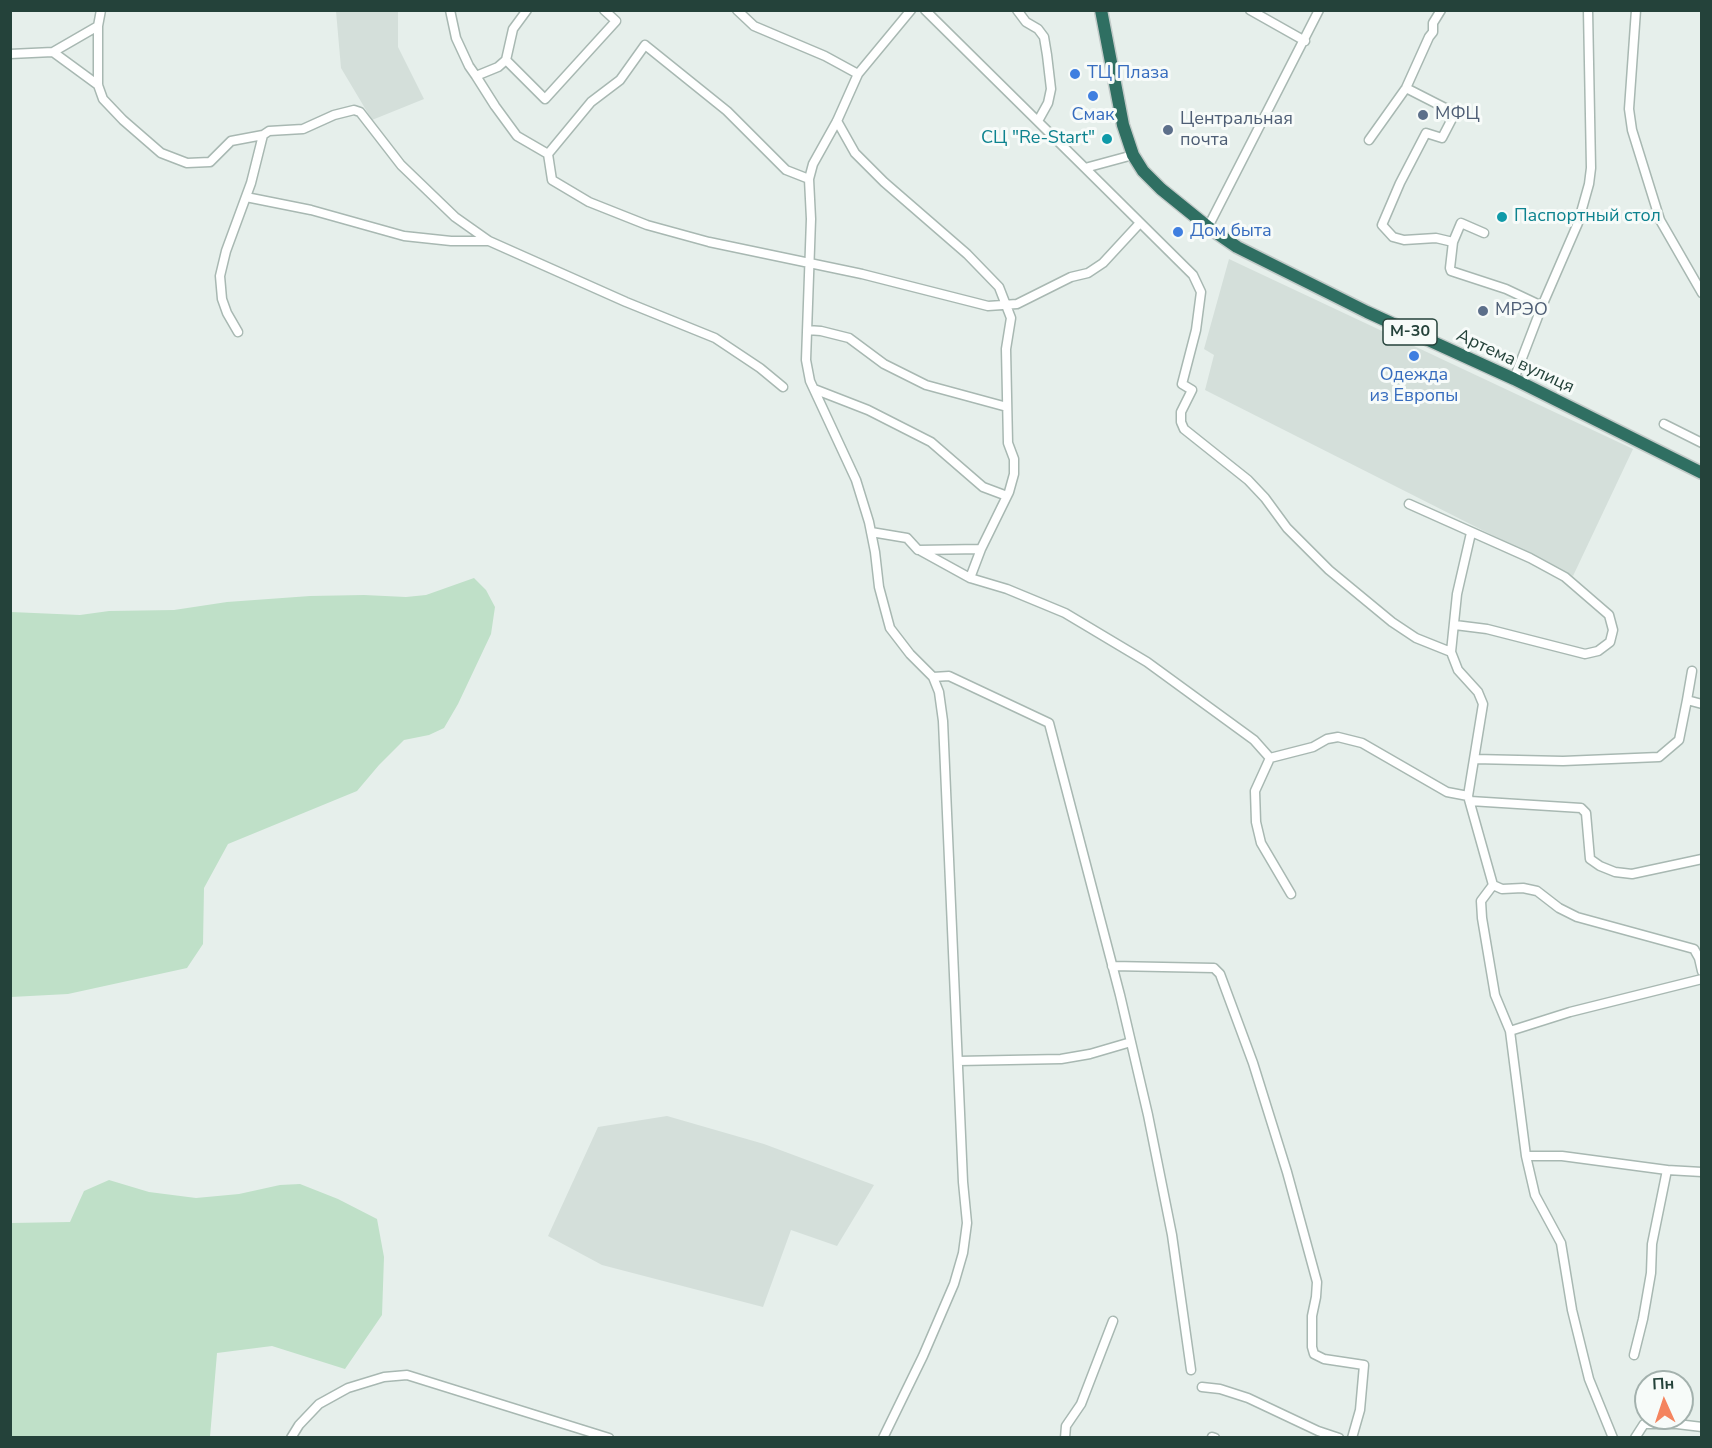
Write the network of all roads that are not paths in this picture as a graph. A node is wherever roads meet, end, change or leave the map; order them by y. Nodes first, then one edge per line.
1 (101, 10) edge
2 (450, 10) edge
3 (527, 10) edge
4 (604, 10) edge
5 (737, 10) edge
6 (911, 10) edge
7 (925, 10) edge
8 (1017, 10) edge
9 (1101, 10) edge
10 (1250, 10) edge
11 (1319, 10) edge
12 (1441, 10) edge
13 (1588, 10) edge
14 (1636, 10) edge
15 (98, 26) junction
16 (1305, 41) junction
17 (53, 52) junction
18 (10, 54) edge
19 (506, 60) junction
20 (858, 74) junction
21 (476, 76) junction
22 (98, 85) junction
23 (1406, 88) junction
24 (837, 121) junction
25 (1038, 122) junction
26 (263, 135) junction
27 (1370, 140) dead end
28 (548, 154) junction
29 (1135, 159) junction
30 (1085, 168) junction
31 (809, 179) junction
32 (246, 197) junction
33 (1139, 224) junction
34 (1208, 227) junction
35 (1484, 233) dead end
36 (489, 241) junction
37 (1453, 242) junction
38 (809, 262) junction
39 (1701, 293) edge
40 (1006, 305) junction
41 (1542, 306) junction
42 (807, 330) junction
43 (238, 332) dead end
44 (1514, 379) junction
45 (783, 387) dead end
46 (814, 389) junction
47 (1007, 407) junction
48 (1664, 424) dead end
49 (1701, 443) edge
50 (1701, 473) edge
51 (1007, 496) junction
52 (1408, 504) dead end
53 (871, 532) junction
54 (1471, 532) junction
55 (981, 549) junction
56 (918, 550) junction
57 (970, 578) junction
58 (1455, 625) junction
59 (1451, 652) junction
60 (1692, 671) dead end
61 (933, 678) junction
62 (1687, 700) junction
63 (1701, 704) edge
64 (1270, 758) junction
65 (1474, 759) junction
66 (1469, 799) junction
67 (1701, 859) edge
68 (1493, 885) junction
69 (1291, 894) dead end
70 (1112, 966) junction
71 (1701, 970) edge
72 (1701, 979) edge
73 (1510, 1031) junction
74 (1131, 1042) junction
75 (958, 1061) junction
76 (1526, 1156) junction
77 (1667, 1170) junction
78 (1701, 1172) edge
79 (1113, 1321) dead end
80 (1634, 1355) dead end
81 (1191, 1370) dead end
82 (1202, 1388) dead end
83 (1701, 1427) edge
84 (291, 1437) edge
85 (609, 1437) edge
86 (883, 1437) edge
87 (1065, 1437) edge
88 (1339, 1437) edge
89 (1352, 1437) edge
90 (1613, 1437) edge
91 (1635, 1437) edge

1 - 15 street
2 - 21 street
3 - 19 street
4 - 19 street
5 - 20 street
6 - 20 street
7 - 25 street
8 - 25 street
9 - 29 highway, М-30
10 - 16 street
11 - 16 street
12 - 23 street
13 - 41 street
14 - 39 street
15 - 17 street
15 - 22 street
16 - 34 street
17 - 18 street
17 - 22 street
19 - 21 street
20 - 24 street
21 - 28 street
22 - 26 street
23 - 27 street
23 - 37 street
24 - 31 street
24 - 40 street
25 - 30 street
26 - 32 street
26 - 36 street
28 - 31 street
28 - 38 street
29 - 30 street
29 - 34 highway, Артема вулиця / М-30
30 - 33 street
31 - 38 street
32 - 36 street
32 - 43 street
33 - 40 street
33 - 59 street
34 - 44 highway, Артема вулиця / М-30
35 - 37 street
36 - 45 street
37 - 41 street
38 - 40 street
38 - 42 street
40 - 47 street
41 - 44 street
42 - 46 street
42 - 47 street
44 - 50 highway, Артема вулиця / М-30
46 - 51 street
46 - 53 street
47 - 51 street
48 - 49 street
51 - 55 street
52 - 54 street
53 - 56 street
53 - 61 street
54 - 58 street
54 - 58 street
55 - 56 street
55 - 57 street
56 - 57 street
57 - 64 street
58 - 59 street
59 - 65 street
60 - 62 street
61 - 70 street
61 - 75 street
62 - 63 street
62 - 65 street
64 - 66 street
64 - 69 street
65 - 66 street
66 - 67 street
66 - 68 street
68 - 71 street
68 - 73 street
70 - 74 street
70 - 89 street
72 - 73 street
73 - 76 street
74 - 75 street
74 - 81 street
75 - 86 street
76 - 77 street
76 - 90 street
77 - 78 street
77 - 80 street
79 - 87 street
82 - 88 street
83 - 91 street
84 - 85 street

